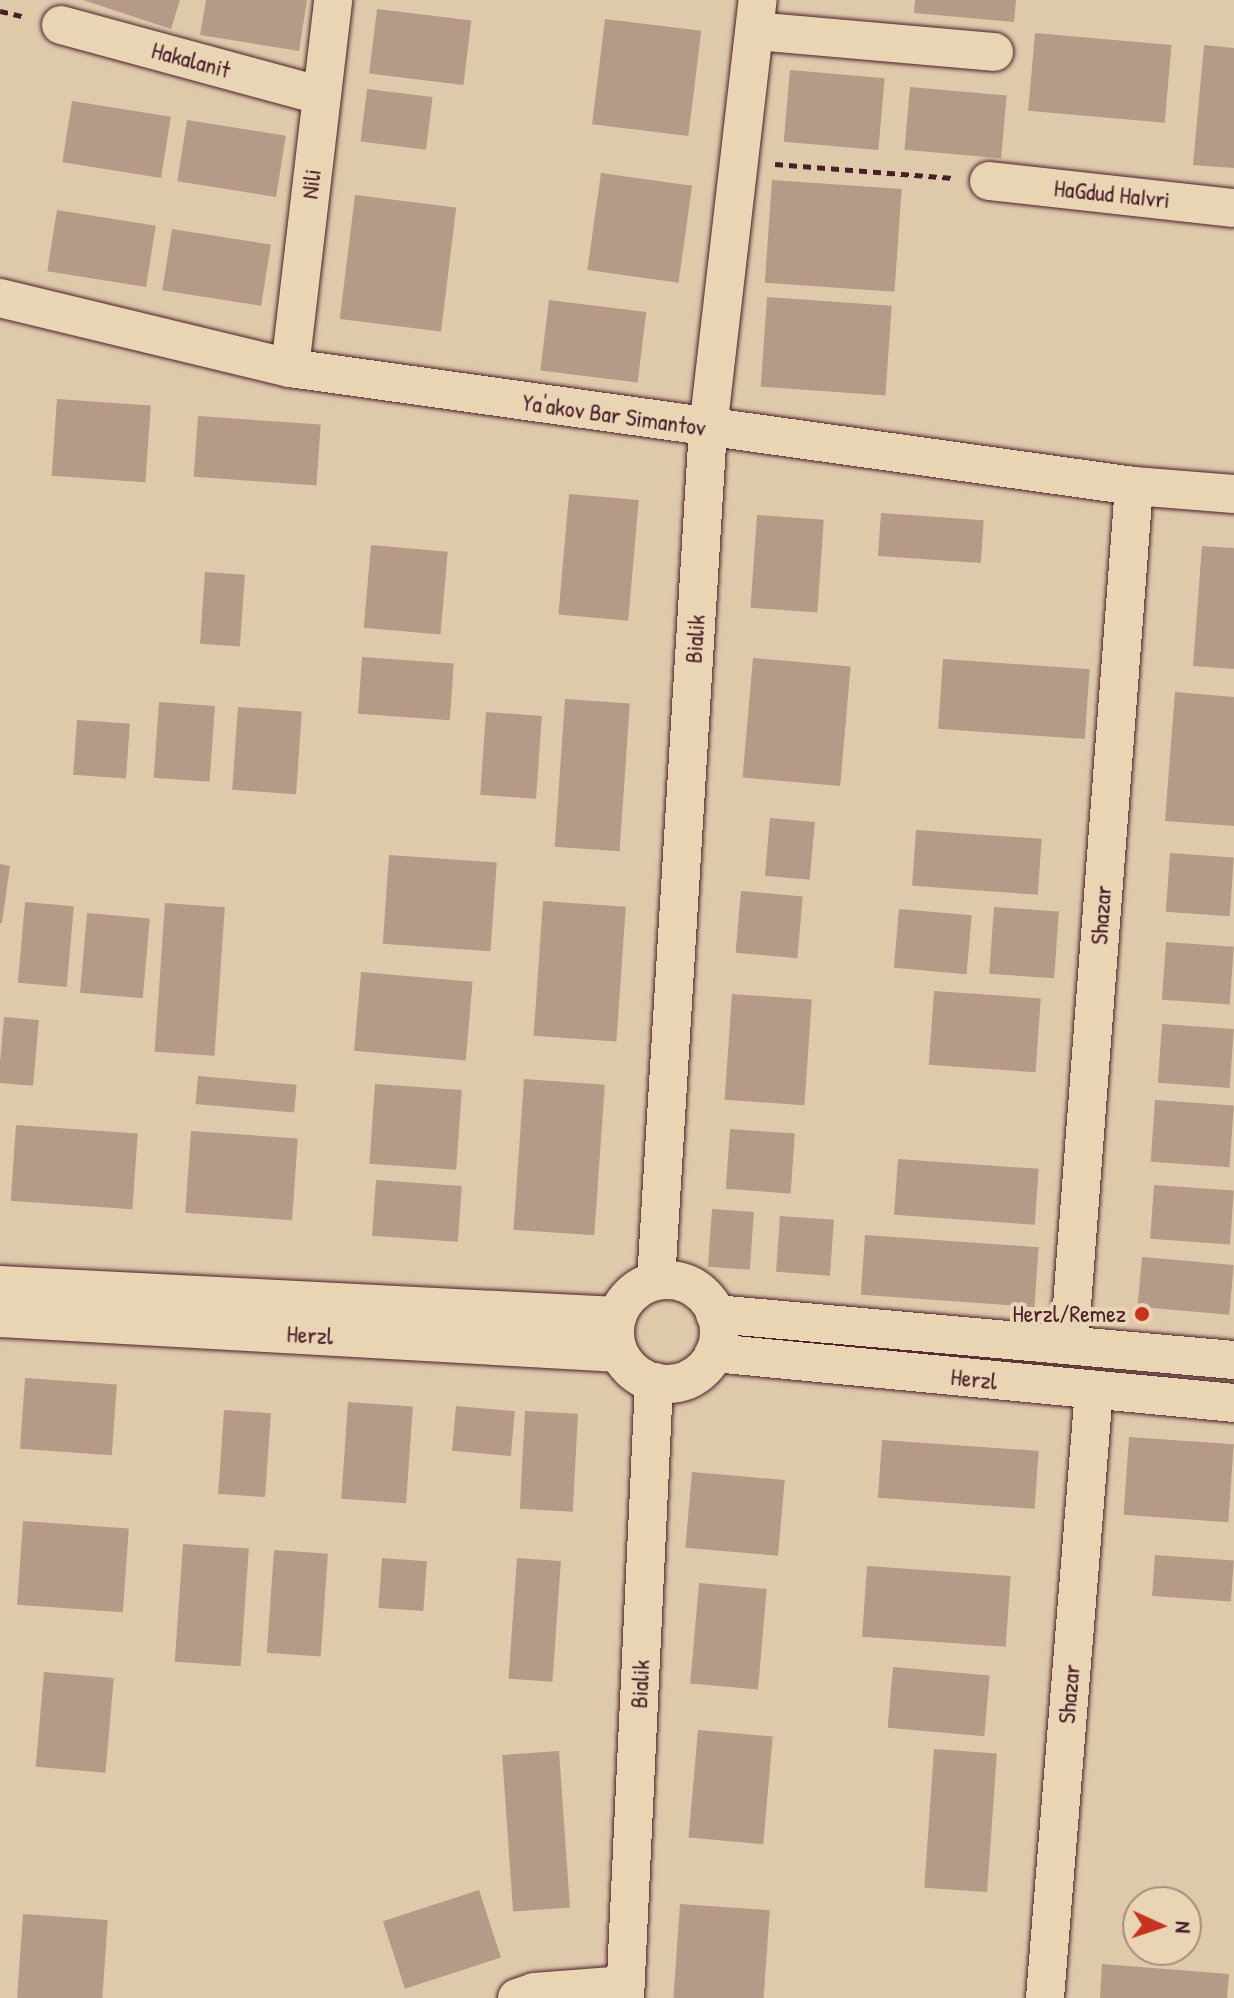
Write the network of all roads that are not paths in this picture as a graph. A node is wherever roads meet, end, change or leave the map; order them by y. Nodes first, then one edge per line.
1 (333, 0) edge
2 (756, 15) edge
3 (61, 25) dead end
4 (994, 52) dead end
5 (322, 96) junction
6 (989, 181) road end
7 (1234, 208) edge
8 (0, 298) edge
9 (290, 368) junction
10 (708, 429) junction
11 (1134, 486) junction
12 (1234, 494) edge
13 (656, 1281) junction
14 (0, 1285) edge
15 (715, 1314) junction
16 (0, 1318) edge
17 (618, 1335) junction
18 (1069, 1345) junction
19 (714, 1353) junction
20 (1234, 1360) edge
21 (654, 1382) junction
22 (1094, 1390) junction
23 (1234, 1403) edge
24 (625, 1992) edge
25 (517, 1998) edge
26 (1045, 1998) edge

1 - 5 street, Nili
2 - 4 street
2 - 10 street, Bialik
3 - 5 street, Hakalanit
5 - 9 street, Nili
6 - 7 street, HaGdud HaIvri
8 - 9 street, Ya'akov Bar Simantov
9 - 10 street, Ya'akov Bar Simantov
10 - 11 street, Ya'akov Bar Simantov
10 - 13 street, Bialik
11 - 12 street, Ya'akov Bar Simantov
11 - 18 street, Shazar
13 - 15 street
13 - 17 street
14 - 17 street, Herzl
15 - 18 street, Herzl
15 - 19 street
16 - 17 street, Herzl
17 - 21 street
18 - 20 street, Herzl
19 - 21 street
19 - 22 street, Herzl
21 - 24 street, Bialik
22 - 23 street, Herzl
22 - 26 street, Shazar
24 - 25 street, Bialik

